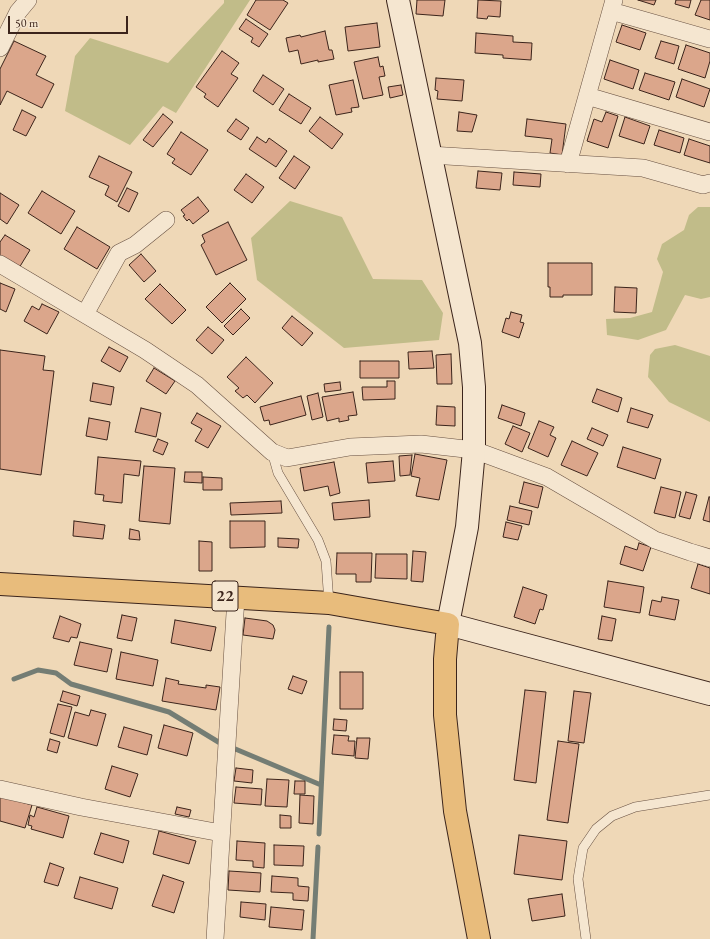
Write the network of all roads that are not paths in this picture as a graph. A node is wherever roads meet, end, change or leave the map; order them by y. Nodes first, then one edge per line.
1 (28, 0) edge
2 (398, 0) edge
3 (612, 6) edge
4 (710, 39) edge
5 (0, 48) edge
6 (587, 96) junction
7 (710, 132) edge
8 (430, 155) junction
9 (568, 164) junction
10 (710, 183) edge
11 (166, 220) dead end
12 (0, 264) edge
13 (85, 314) junction
14 (474, 450) junction
15 (272, 452) junction
16 (710, 558) edge
17 (0, 584) edge
18 (236, 597) junction
19 (329, 603) junction
20 (448, 624) junction
21 (710, 694) edge
22 (0, 789) edge
23 (710, 795) edge
24 (221, 833) junction
25 (475, 915) junction
26 (215, 939) edge
27 (479, 939) edge
28 (487, 939) edge
29 (586, 939) edge

1 - 5 street
2 - 8 street
3 - 4 street
3 - 6 street
6 - 7 street
6 - 9 street
8 - 9 street
8 - 14 street
9 - 10 street
11 - 13 street
12 - 13 street
13 - 15 street
14 - 15 street
14 - 16 street
14 - 20 street
15 - 19 lane
17 - 18 main road, 22
18 - 19 main road, 22
18 - 24 street
19 - 20 main road, 22
20 - 21 street
20 - 25 main road
22 - 24 street
23 - 29 lane
24 - 26 street
25 - 27 main road
25 - 28 lane

